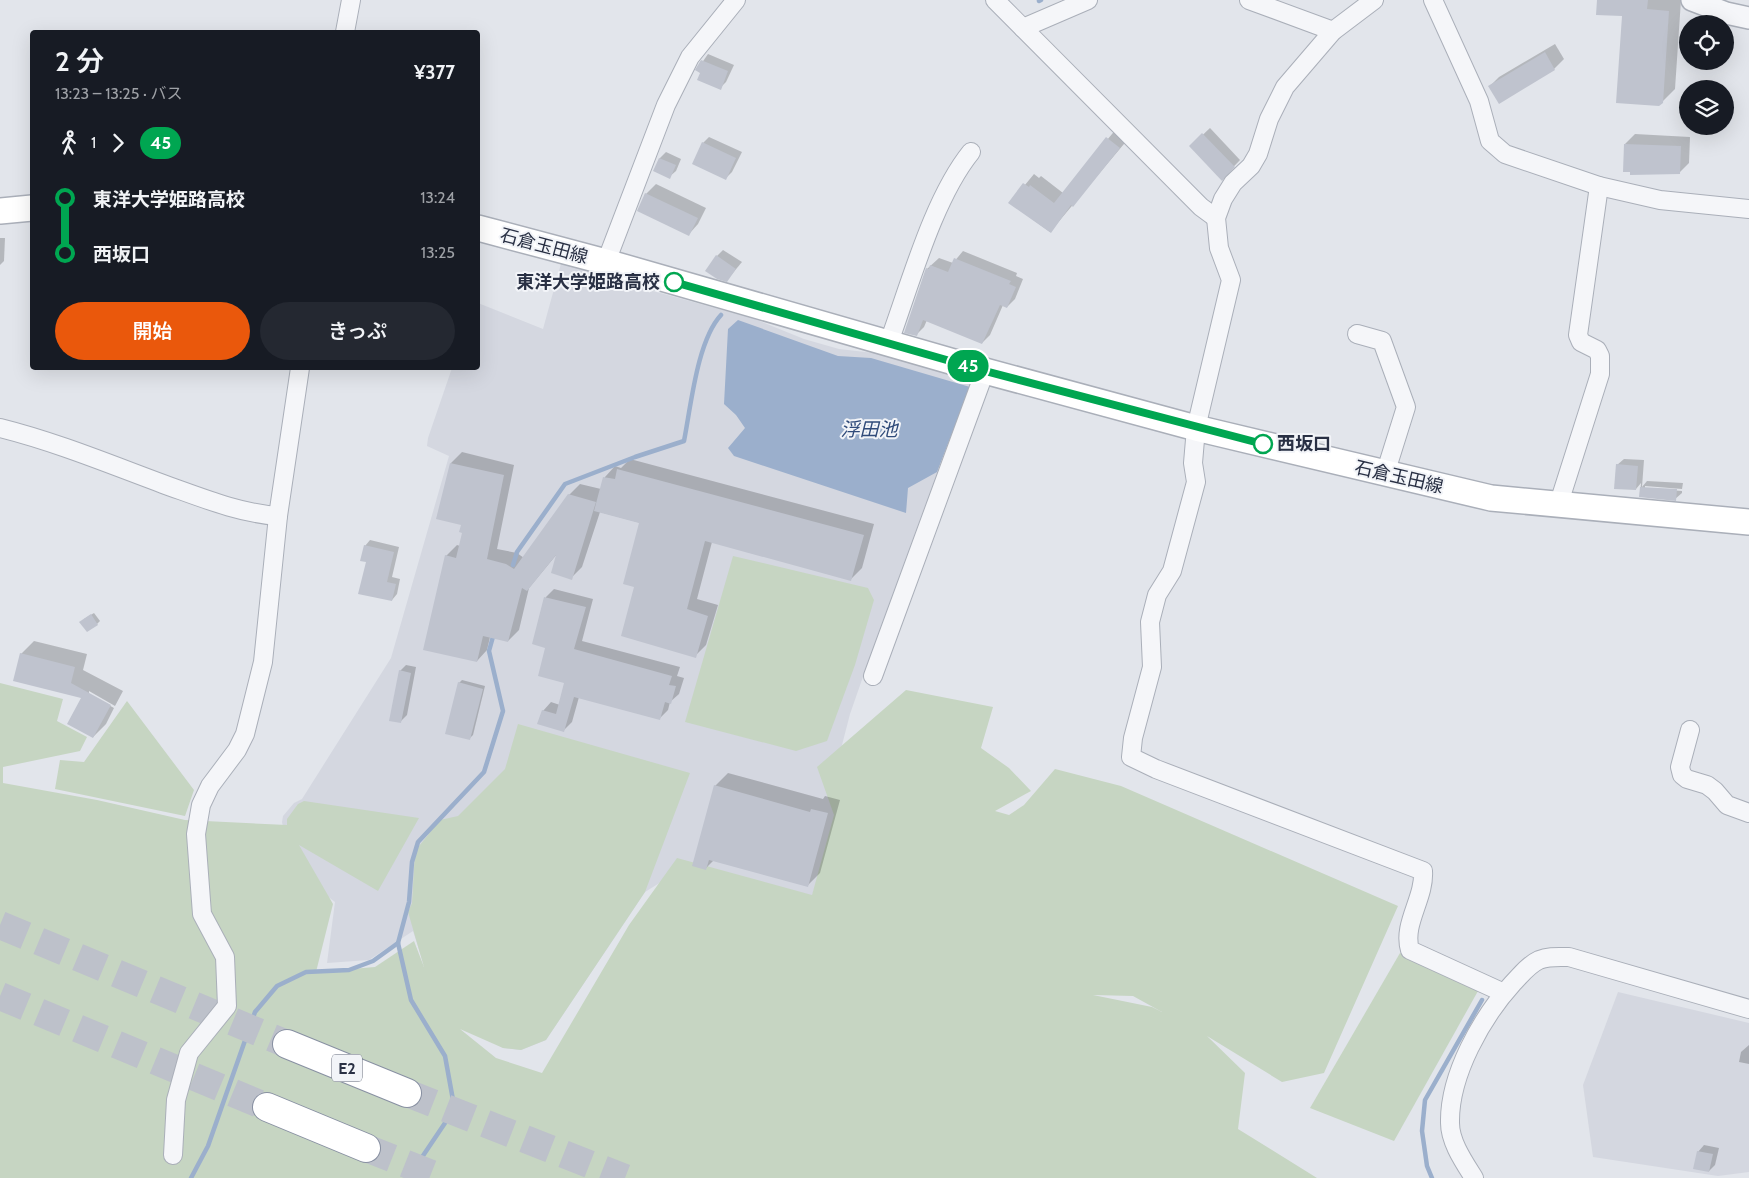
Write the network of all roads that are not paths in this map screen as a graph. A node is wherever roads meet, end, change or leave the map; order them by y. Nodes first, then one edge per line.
1 (351, 0) edge
2 (736, 0) edge
3 (995, 0) edge
4 (1088, 0) edge
5 (1249, 0) edge
6 (1374, 0) edge
7 (1433, 0) edge
8 (1692, 0) edge
9 (1749, 18) edge
10 (1023, 28) junction
11 (345, 30) edge
12 (1333, 31) junction
13 (971, 152) dead end
14 (1599, 186) junction
15 (30, 208) edge
16 (1749, 209) edge
17 (0, 211) edge
18 (1216, 218) junction
19 (480, 229) edge
20 (606, 262) junction
21 (1357, 334) dead end
22 (889, 342) junction
23 (300, 370) edge
24 (985, 371) junction
25 (0, 428) edge
26 (1196, 428) junction
27 (1385, 474) junction
28 (1558, 506) junction
29 (278, 516) junction
30 (1749, 522) edge
31 (873, 676) dead end
32 (1690, 730) dead end
33 (1749, 813) edge
34 (1504, 993) junction
35 (1749, 1009) edge
36 (287, 1044) tunnel mouth
37 (407, 1093) tunnel mouth
38 (267, 1107) tunnel mouth
39 (366, 1148) tunnel mouth
40 (173, 1155) dead end
41 (1474, 1178) edge

1 - 11 street
2 - 20 street
3 - 10 street
4 - 10 street
5 - 12 street
6 - 12 street
7 - 14 street
8 - 9 street
10 - 18 street
12 - 18 street
13 - 22 street
14 - 16 street
14 - 28 street
15 - 17 main road
18 - 26 street
19 - 20 main road, 石倉玉田線
20 - 22 main road, 石倉玉田線
21 - 27 street
22 - 24 main road, 石倉玉田線
23 - 29 street
24 - 26 main road, 石倉玉田線
24 - 31 street
25 - 29 street
26 - 27 main road, 石倉玉田線
26 - 34 street
27 - 28 main road, 石倉玉田線
28 - 30 main road, 石倉玉田線
29 - 40 street
32 - 33 street
34 - 35 street
34 - 41 street
36 - 37 highway, E2
38 - 39 highway

